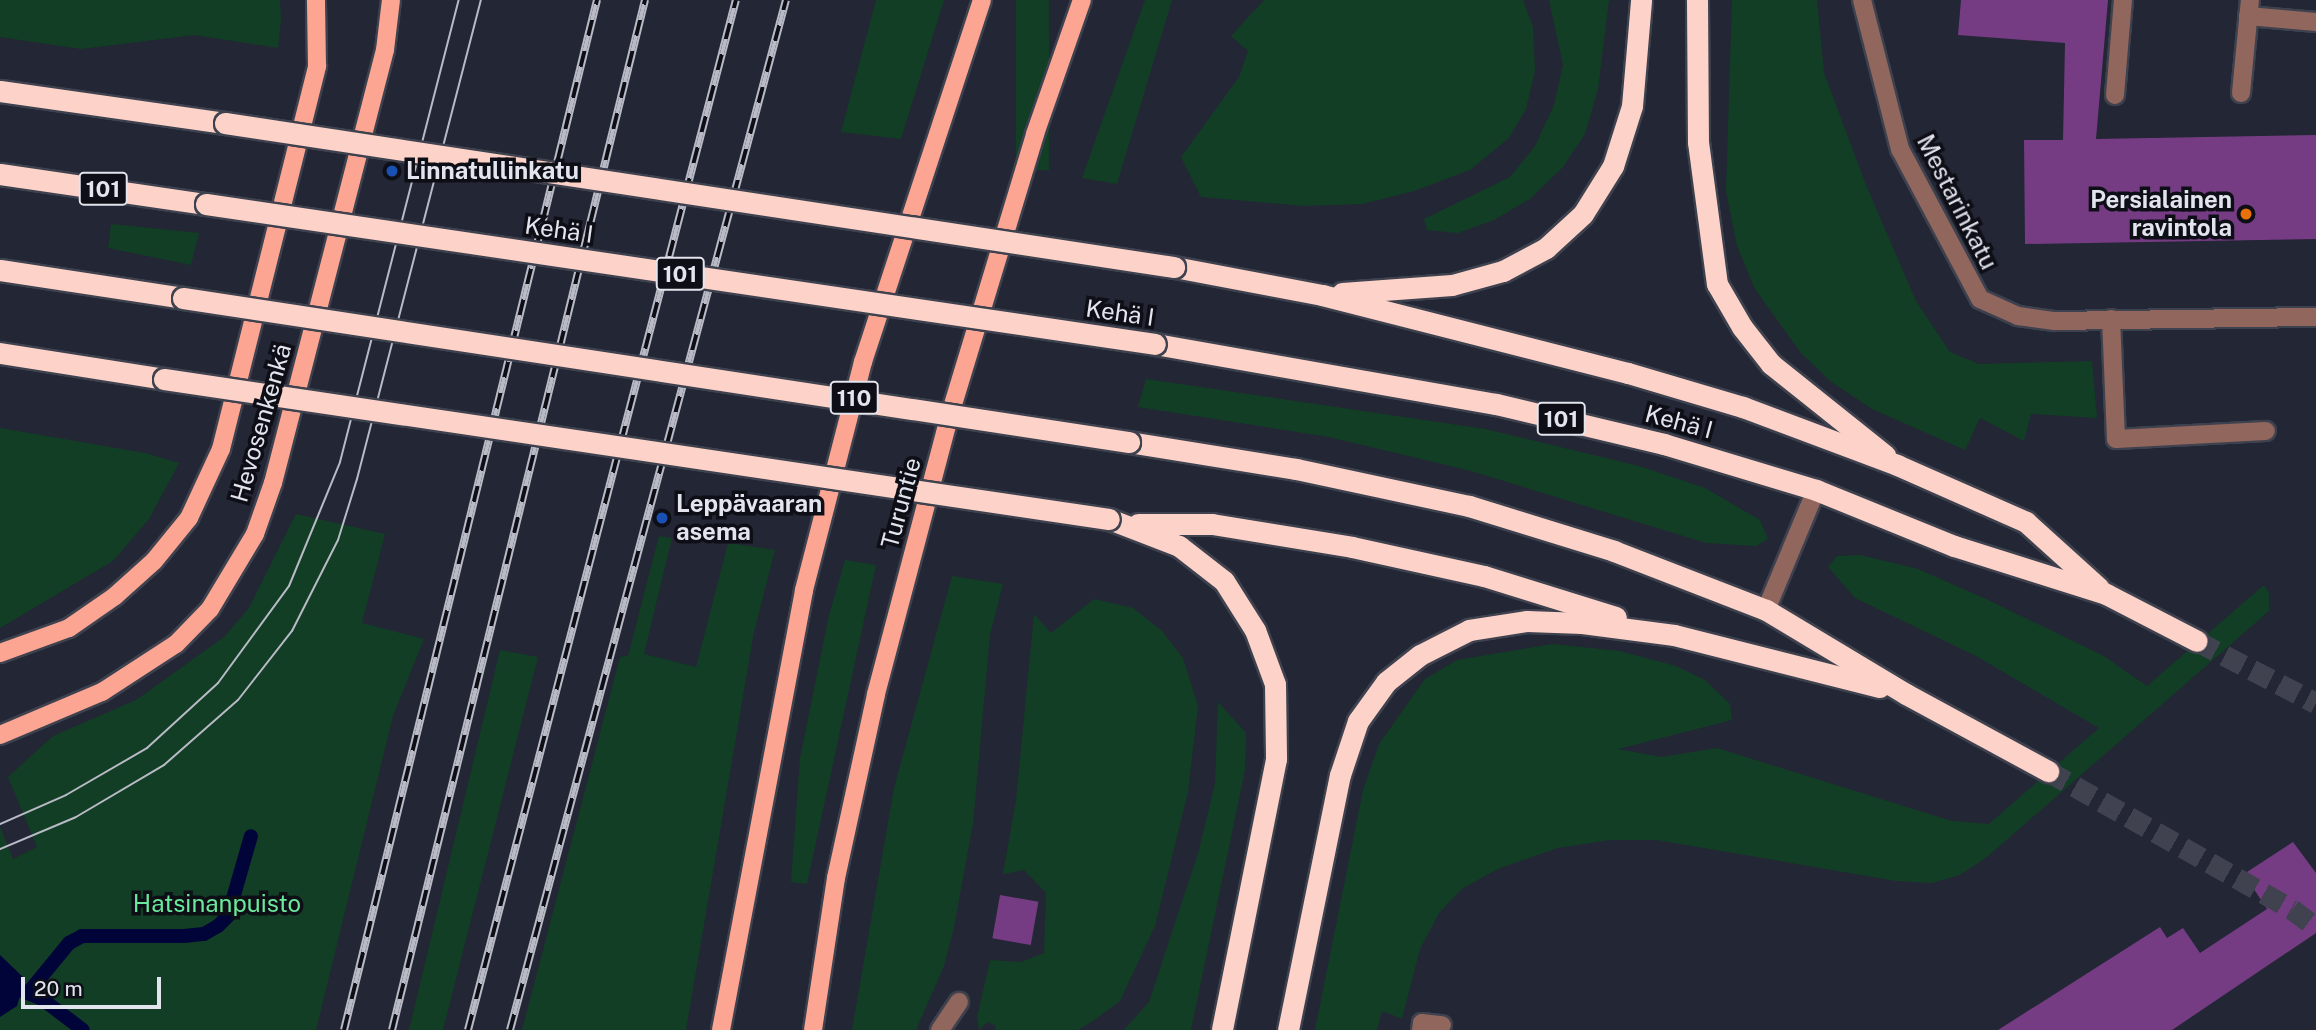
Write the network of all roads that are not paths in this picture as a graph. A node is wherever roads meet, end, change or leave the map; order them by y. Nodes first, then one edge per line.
1 (316, 0) edge
2 (391, 0) edge
3 (982, 0) edge
4 (1082, 0) edge
5 (1641, 0) edge
6 (1698, 0) edge
7 (1862, 0) edge
8 (2123, 0) edge
9 (2249, 8) edge
10 (2316, 22) edge
11 (0, 91) edge
12 (2241, 93) dead end
13 (2115, 95) dead end
14 (0, 174) edge
15 (0, 270) edge
16 (1322, 295) junction
17 (2316, 317) edge
18 (2111, 319) junction
19 (0, 353) edge
20 (2266, 432) dead end
21 (1897, 465) junction
22 (1816, 490) junction
23 (1119, 522) junction
24 (2106, 594) junction
25 (1766, 610) junction
26 (1674, 635) junction
27 (2197, 641) tunnel mouth
28 (0, 653) edge
29 (1906, 694) junction
30 (0, 735) edge
31 (2048, 771) tunnel mouth
32 (959, 1002) dead end
33 (1443, 1024) dead end
34 (720, 1030) edge
35 (813, 1030) edge
36 (940, 1030) edge
37 (1222, 1030) edge
38 (1288, 1030) edge
39 (1421, 1030) edge

1 - 28 main road, Hevosenkenkä
2 - 30 main road, Hevosenkenkä
3 - 34 main road, 110
4 - 35 main road, Turuntie
5 - 16 highway
6 - 21 highway
7 - 18 street, Mestarinkatu
8 - 13 street
9 - 10 street
9 - 12 street
11 - 16 highway, bridge
14 - 22 highway, Kehä I / 101, bridge
15 - 25 highway, bridge
16 - 21 highway
17 - 18 street, Mestarinkatu
18 - 20 street
19 - 23 highway, bridge
21 - 24 highway
22 - 24 highway, Kehä I / 101
22 - 25 street
23 - 26 highway
23 - 37 highway
24 - 27 highway, Kehä I / 101
25 - 29 highway
26 - 29 highway
26 - 38 highway
29 - 31 highway
32 - 36 street
33 - 39 street

